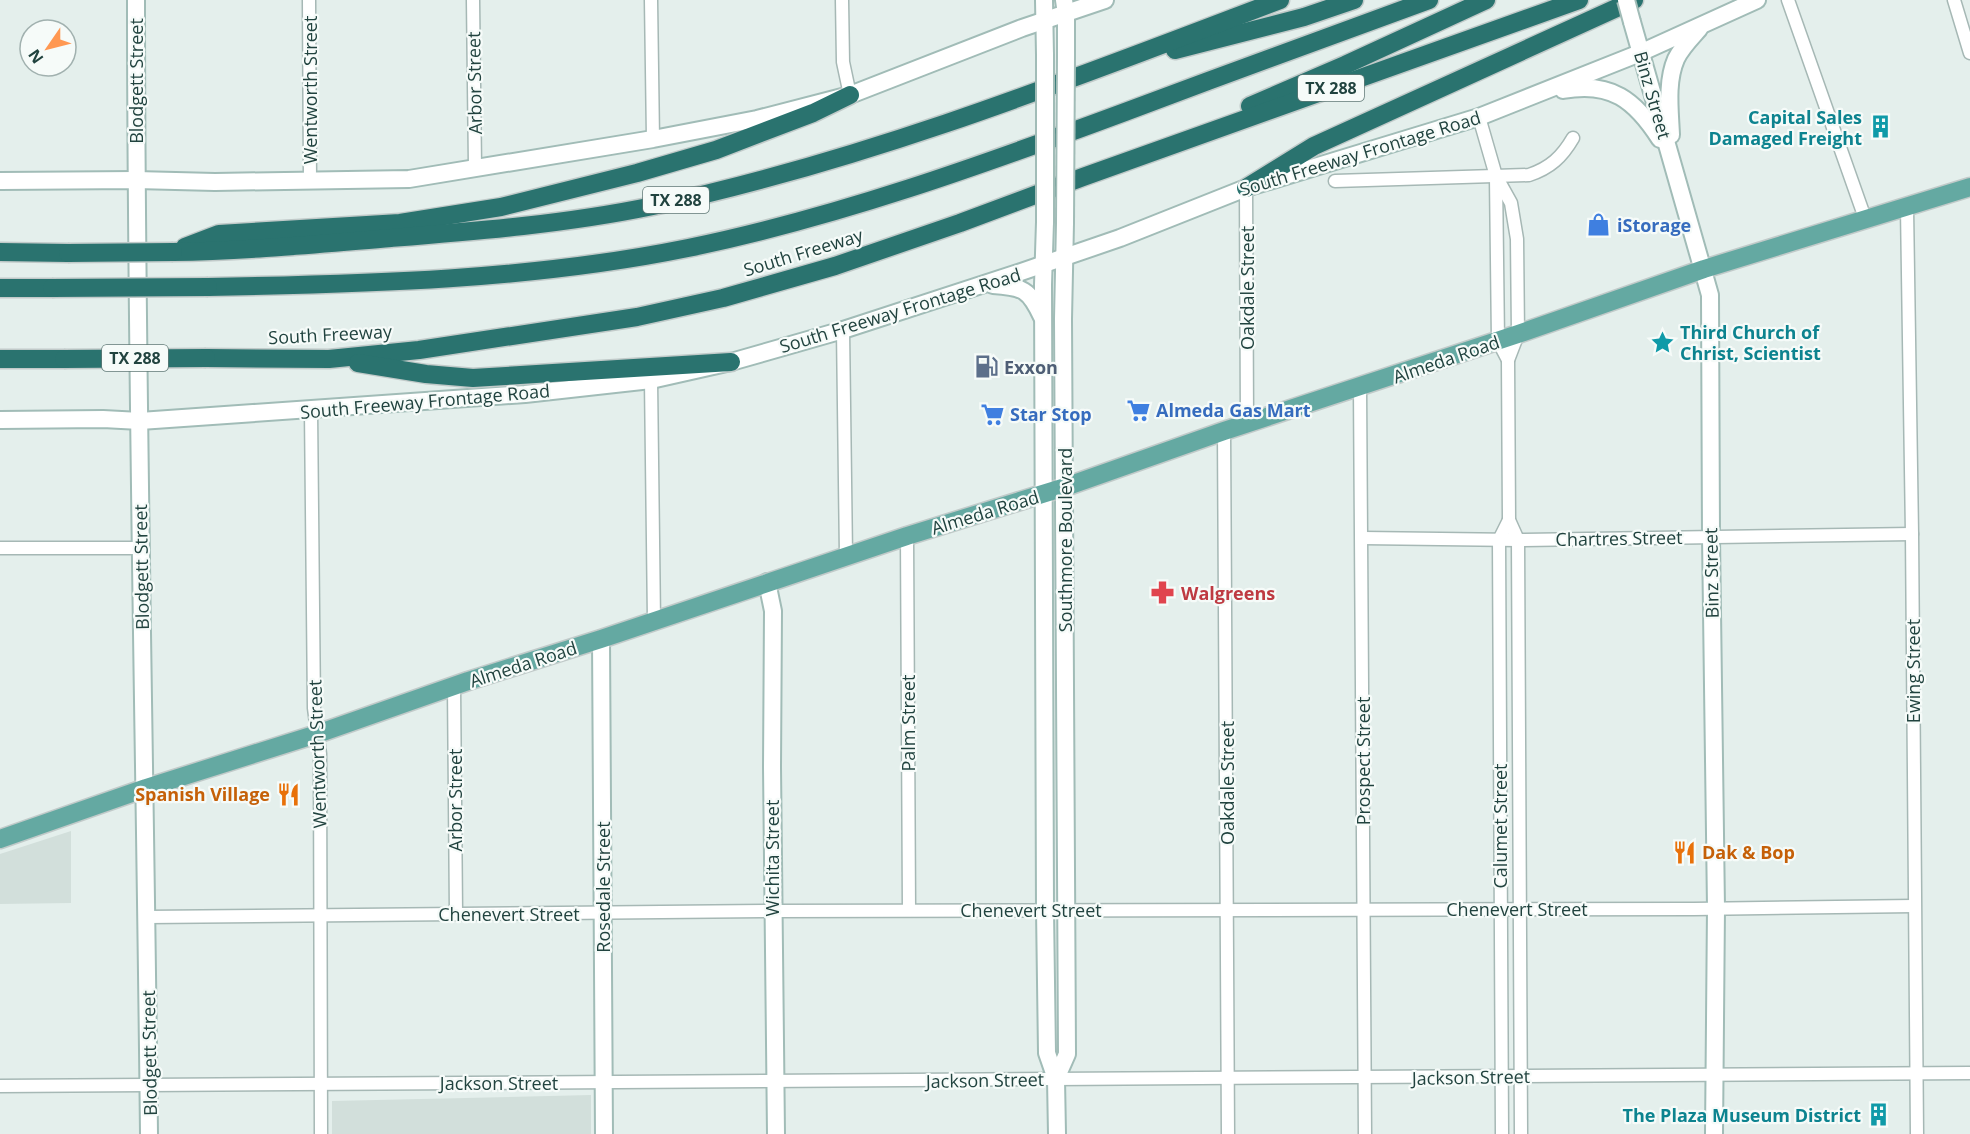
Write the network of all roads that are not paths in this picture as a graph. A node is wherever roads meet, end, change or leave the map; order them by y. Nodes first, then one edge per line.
1 (136, 0) edge
2 (309, 0) edge
3 (473, 0) edge
4 (651, 0) edge
5 (842, 0) edge
6 (1044, 0) edge
7 (1105, 0) edge
8 (1280, 0) edge
9 (1354, 0) edge
10 (1429, 0) edge
11 (1486, 0) edge
12 (1579, 0) edge
13 (1626, 0) edge
14 (1634, 0) edge
15 (1757, 0) edge
16 (1788, 0) edge
17 (1954, 0) edge
18 (1065, 7) edge
19 (1044, 21) junction
20 (1703, 24) junction
21 (1640, 53) junction
22 (1970, 53) edge
23 (1084, 74) junction
24 (850, 95) junction
25 (1533, 96) junction
26 (1479, 117) junction
27 (1573, 138) dead end
28 (652, 139) junction
29 (1670, 156) junction
30 (475, 167) junction
31 (1496, 176) junction
32 (1083, 177) junction
33 (136, 180) junction
34 (310, 180) junction
35 (1335, 181) dead end
36 (0, 182) edge
37 (1970, 187) edge
38 (1246, 188) junction
39 (1907, 208) junction
40 (1866, 221) junction
41 (219, 243) junction
42 (0, 252) edge
43 (1064, 258) junction
44 (1045, 264) junction
45 (1704, 269) junction
46 (984, 284) junction
47 (0, 288) edge
48 (1043, 319) junction
49 (843, 330) junction
50 (1518, 334) junction
51 (1498, 341) junction
52 (0, 359) edge
53 (329, 359) junction
54 (1508, 360) junction
55 (731, 362) junction
56 (651, 380) junction
57 (1360, 387) junction
58 (311, 410) junction
59 (0, 420) edge
60 (140, 421) junction
61 (1247, 424) junction
62 (1224, 431) junction
63 (1065, 487) junction
64 (1043, 494) junction
65 (1509, 520) junction
66 (1912, 534) junction
67 (907, 536) junction
68 (1711, 537) junction
69 (1363, 538) junction
70 (1499, 540) junction
71 (1518, 540) junction
72 (0, 548) edge
73 (140, 548) junction
74 (846, 556) junction
75 (767, 582) junction
76 (1065, 619) junction
77 (1043, 620) junction
78 (654, 621) junction
79 (601, 639) junction
80 (454, 686) junction
81 (316, 734) junction
82 (146, 788) junction
83 (0, 839) edge
84 (1914, 906) junction
85 (1501, 908) junction
86 (1716, 908) junction
87 (1520, 909) junction
88 (773, 910) junction
89 (909, 910) junction
90 (1045, 910) junction
91 (1066, 910) junction
92 (1227, 910) junction
93 (1363, 910) junction
94 (603, 913) junction
95 (456, 914) junction
96 (320, 915) junction
97 (147, 918) junction
98 (1970, 1073) edge
99 (1917, 1074) junction
100 (1713, 1076) junction
101 (1502, 1077) junction
102 (1520, 1077) junction
103 (1365, 1078) junction
104 (1056, 1079) junction
105 (1228, 1079) junction
106 (775, 1081) junction
107 (604, 1082) junction
108 (321, 1083) junction
109 (149, 1085) junction
110 (0, 1086) edge
111 (149, 1134) edge
112 (321, 1134) edge
113 (604, 1134) edge
114 (776, 1134) edge
115 (1057, 1134) edge
116 (1228, 1134) edge
117 (1365, 1134) edge
118 (1502, 1134) edge
119 (1521, 1134) edge
120 (1714, 1134) edge
121 (1917, 1134) edge

1 - 33 main road, Blodgett Street
2 - 34 street, Wentworth Street
3 - 30 street, Arbor Street
4 - 28 street
5 - 24 street
6 - 19 main road, Southmore Boulevard
7 - 18 main road
8 - 23 highway, TX 288
9 - 23 highway
10 - 47 highway, bridge
11 - 32 highway
12 - 32 highway, South Freeway / TX 288
13 - 21 main road, Binz Street, bridge
14 - 38 highway
15 - 20 main road, South Freeway Frontage Road
16 - 40 street
17 - 22 street
18 - 19 main road
18 - 43 main road, Southmore Boulevard, bridge
19 - 24 main road
19 - 44 main road, Southmore Boulevard, bridge
20 - 21 main road, South Freeway Frontage Road
20 - 29 main road
21 - 25 main road, South Freeway Frontage Road
21 - 29 main road, Binz Street
23 - 41 highway, TX 288
24 - 28 main road
24 - 41 highway
25 - 26 main road, South Freeway Frontage Road
25 - 29 main road
26 - 31 street
26 - 38 main road, South Freeway Frontage Road
27 - 31 street
28 - 30 main road
29 - 45 main road, Binz Street
30 - 34 main road
31 - 35 street
31 - 50 street
31 - 51 street
32 - 53 highway, South Freeway / TX 288
33 - 34 main road
33 - 36 main road
33 - 60 main road, Blodgett Street
37 - 39 main road, Almeda Road
38 - 43 main road, South Freeway Frontage Road
38 - 61 street, Oakdale Street
39 - 40 main road, Almeda Road
39 - 66 street, Ewing Street
40 - 45 main road, Almeda Road
41 - 42 highway, TX 288, bridge
43 - 44 main road, South Freeway Frontage Road
43 - 63 main road, Southmore Boulevard
44 - 46 main road, South Freeway Frontage Road
44 - 48 main road, Southmore Boulevard
45 - 50 main road, Almeda Road
45 - 68 main road, Binz Street
46 - 48 main road
46 - 49 main road, South Freeway Frontage Road
48 - 64 main road, Southmore Boulevard
49 - 55 main road, South Freeway Frontage Road
49 - 74 street
50 - 51 main road, Almeda Road
50 - 54 street, Calumet Street
51 - 54 street, Calumet Street
51 - 57 main road, Almeda Road
52 - 53 highway, South Freeway / TX 288, bridge
53 - 55 highway
54 - 65 street, Calumet Street
55 - 56 main road, South Freeway Frontage Road
56 - 58 main road, South Freeway Frontage Road
56 - 78 street
57 - 61 main road, Almeda Road
57 - 69 street, Prospect Street
58 - 60 main road, South Freeway Frontage Road
58 - 81 street, Wentworth Street
59 - 60 main road, South Freeway Frontage Road
60 - 73 main road, Blodgett Street
61 - 62 main road, Almeda Road
62 - 63 main road, Almeda Road
62 - 92 street, Oakdale Street
63 - 64 main road, Almeda Road
63 - 76 main road, Southmore Boulevard
64 - 67 main road, Almeda Road
64 - 77 main road, Southmore Boulevard
65 - 70 street, Calumet Street
65 - 71 street, Calumet Street
66 - 68 street, Chartres Street
66 - 84 street, Ewing Street
67 - 74 main road, Almeda Road
67 - 89 street, Palm Street
68 - 71 street, Chartres Street
68 - 86 main road, Binz Street
69 - 70 street, Chartres Street
69 - 93 street, Prospect Street
70 - 71 street, Chartres Street
70 - 85 street, Calumet Street
71 - 87 street, Calumet Street
72 - 73 street
73 - 82 main road, Blodgett Street
74 - 75 main road, Almeda Road
75 - 78 main road, Almeda Road
75 - 88 main road, Wichita Street
76 - 77 main road
76 - 91 main road, Southmore Boulevard
77 - 90 main road, Southmore Boulevard
78 - 79 main road, Almeda Road
79 - 80 main road, Almeda Road
79 - 94 main road, Rosedale Street
80 - 81 main road, Almeda Road
80 - 95 street, Arbor Street
81 - 82 main road, Almeda Road
81 - 96 street, Wentworth Street
82 - 83 main road, Almeda Road
82 - 97 main road, Blodgett Street
84 - 86 street, Chenevert Street
84 - 99 street, Ewing Street
85 - 87 street, Chenevert Street
85 - 93 street, Chenevert Street
85 - 101 street, Calumet Street
86 - 87 street, Chenevert Street
86 - 100 main road, Binz Street
87 - 102 street, Calumet Street
88 - 89 street, Chenevert Street
88 - 94 street, Chenevert Street
88 - 106 main road, Wichita Street
89 - 90 street, Chenevert Street
90 - 91 street, Chenevert Street
90 - 104 main road, Southmore Boulevard
91 - 92 street, Chenevert Street
91 - 104 main road, Southmore Boulevard
92 - 93 street, Chenevert Street
92 - 105 street, Oakdale Street
93 - 103 street, Prospect Street
94 - 95 street, Chenevert Street
94 - 107 main road, Rosedale Street
95 - 96 street, Chenevert Street
96 - 97 street, Chenevert Street
96 - 108 street, Wentworth Street
97 - 109 main road, Blodgett Street
98 - 99 street, Jackson Street
99 - 100 street, Jackson Street
99 - 121 street, Ewing Street
100 - 102 street, Jackson Street
100 - 120 main road, Binz Street
101 - 102 street, Jackson Street
101 - 103 street, Jackson Street
101 - 118 street, Calumet Street
102 - 119 street, Calumet Street
103 - 105 street, Jackson Street
103 - 117 street, Prospect Street
104 - 105 street, Jackson Street
104 - 106 street, Jackson Street
104 - 115 main road, Southmore Boulevard
105 - 116 street, Oakdale Street
106 - 107 street, Jackson Street
106 - 114 main road, Wichita Street
107 - 108 street, Jackson Street
107 - 113 main road, Rosedale Street
108 - 109 street, Jackson Street
108 - 112 street, Wentworth Street
109 - 110 street, Jackson Street
109 - 111 main road, Blodgett Street

